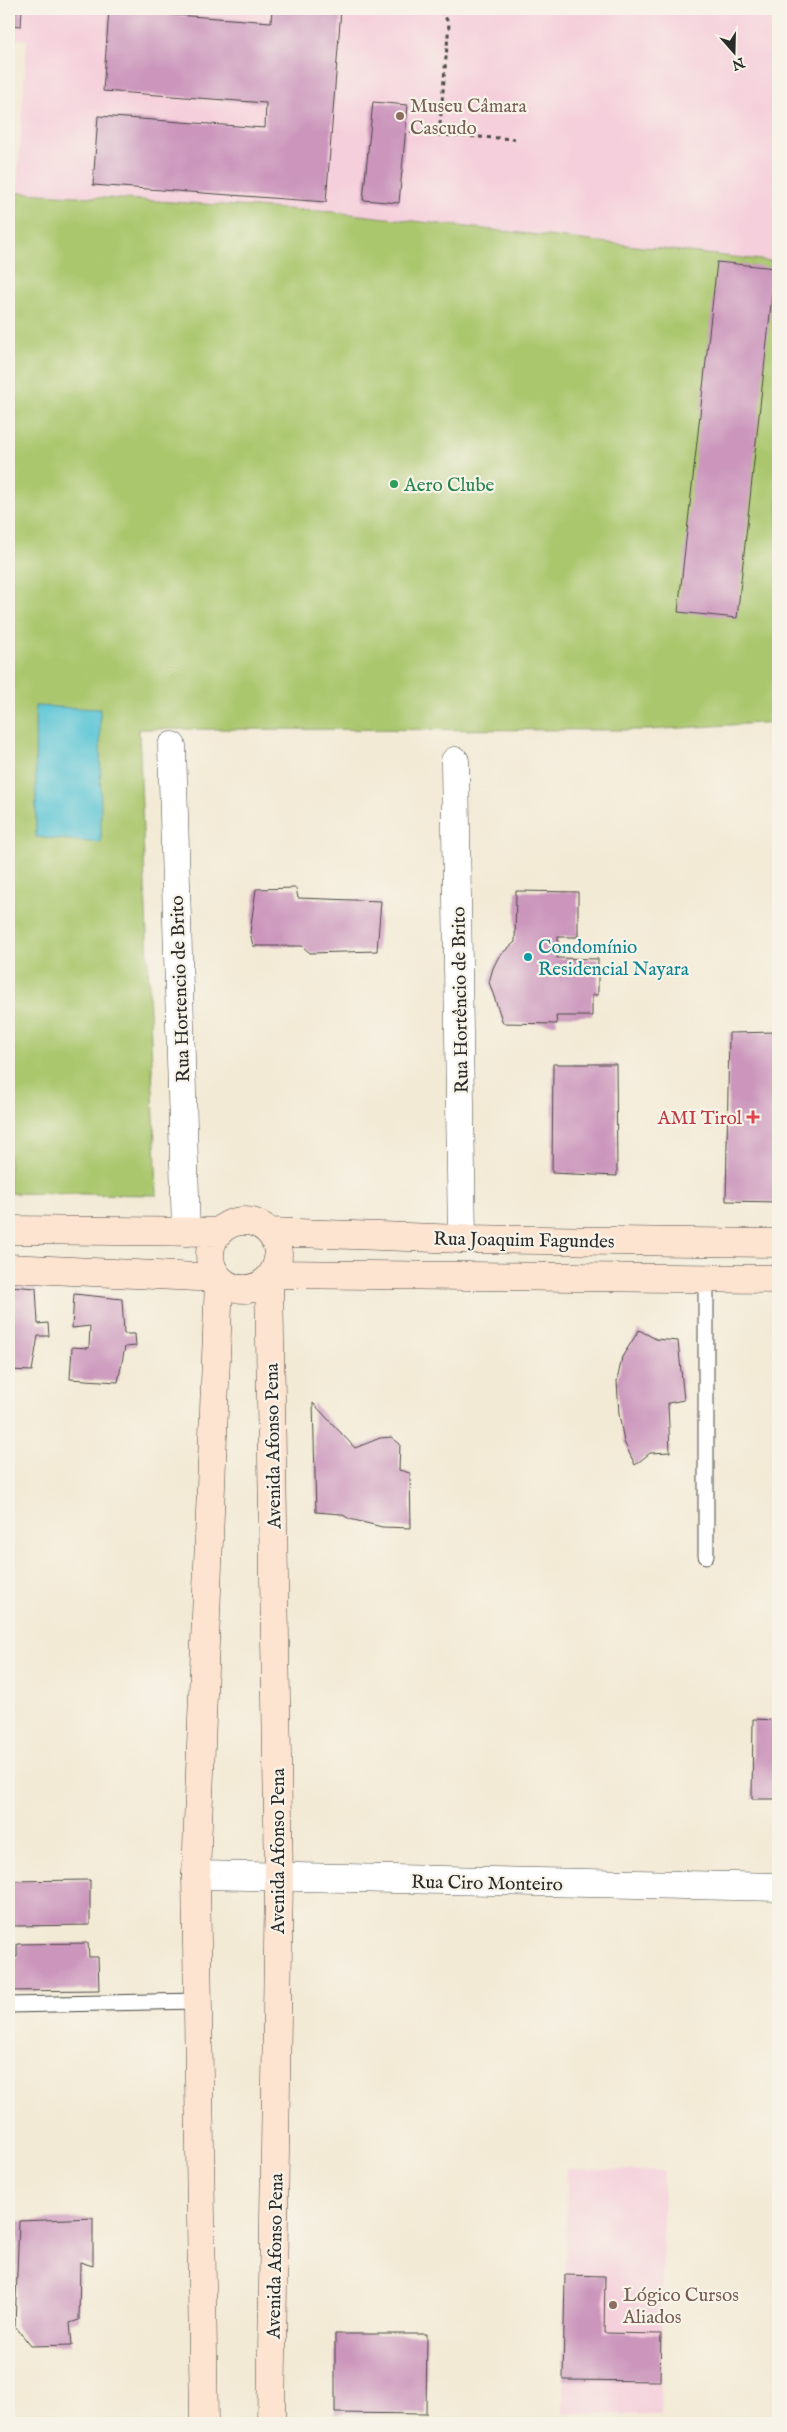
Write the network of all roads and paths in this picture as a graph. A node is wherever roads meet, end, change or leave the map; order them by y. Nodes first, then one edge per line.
1 (441, 9) edge
2 (410, 132) dead end
3 (439, 135) junction
4 (518, 139) dead end
5 (172, 746) dead end
6 (455, 761) dead end
7 (9, 1230) edge
8 (186, 1232) junction
9 (219, 1232) junction
10 (270, 1232) junction
11 (462, 1239) junction
12 (778, 1243) edge
13 (9, 1268) edge
14 (271, 1276) junction
15 (219, 1279) junction
16 (706, 1279) junction
17 (778, 1279) edge
18 (706, 1556) dead end
19 (196, 1875) junction
20 (279, 1878) junction
21 (778, 1887) edge
22 (198, 2001) junction
23 (9, 2005) edge
24 (204, 2423) edge
25 (271, 2423) edge

1 - 3 path
2 - 3 path
3 - 4 path
5 - 8 street, Rua Hortencio de Brito
6 - 11 street, Rua Hortêncio de Brito
7 - 8 main road
8 - 9 main road
9 - 10 main road
9 - 15 main road
10 - 11 main road, Rua Joaquim Fagundes
10 - 14 main road
11 - 12 main road, Rua Joaquim Fagundes
13 - 15 main road
14 - 15 main road
14 - 16 main road, Rua Joaquim Fagundes
14 - 20 main road, Avenida Afonso Pena
15 - 19 main road
16 - 17 main road, Rua Joaquim Fagundes
16 - 18 lane
19 - 20 street, Rua Ciro Monteiro
19 - 22 main road
20 - 21 street, Rua Ciro Monteiro
20 - 25 main road, Avenida Afonso Pena
22 - 23 lane
22 - 24 main road

